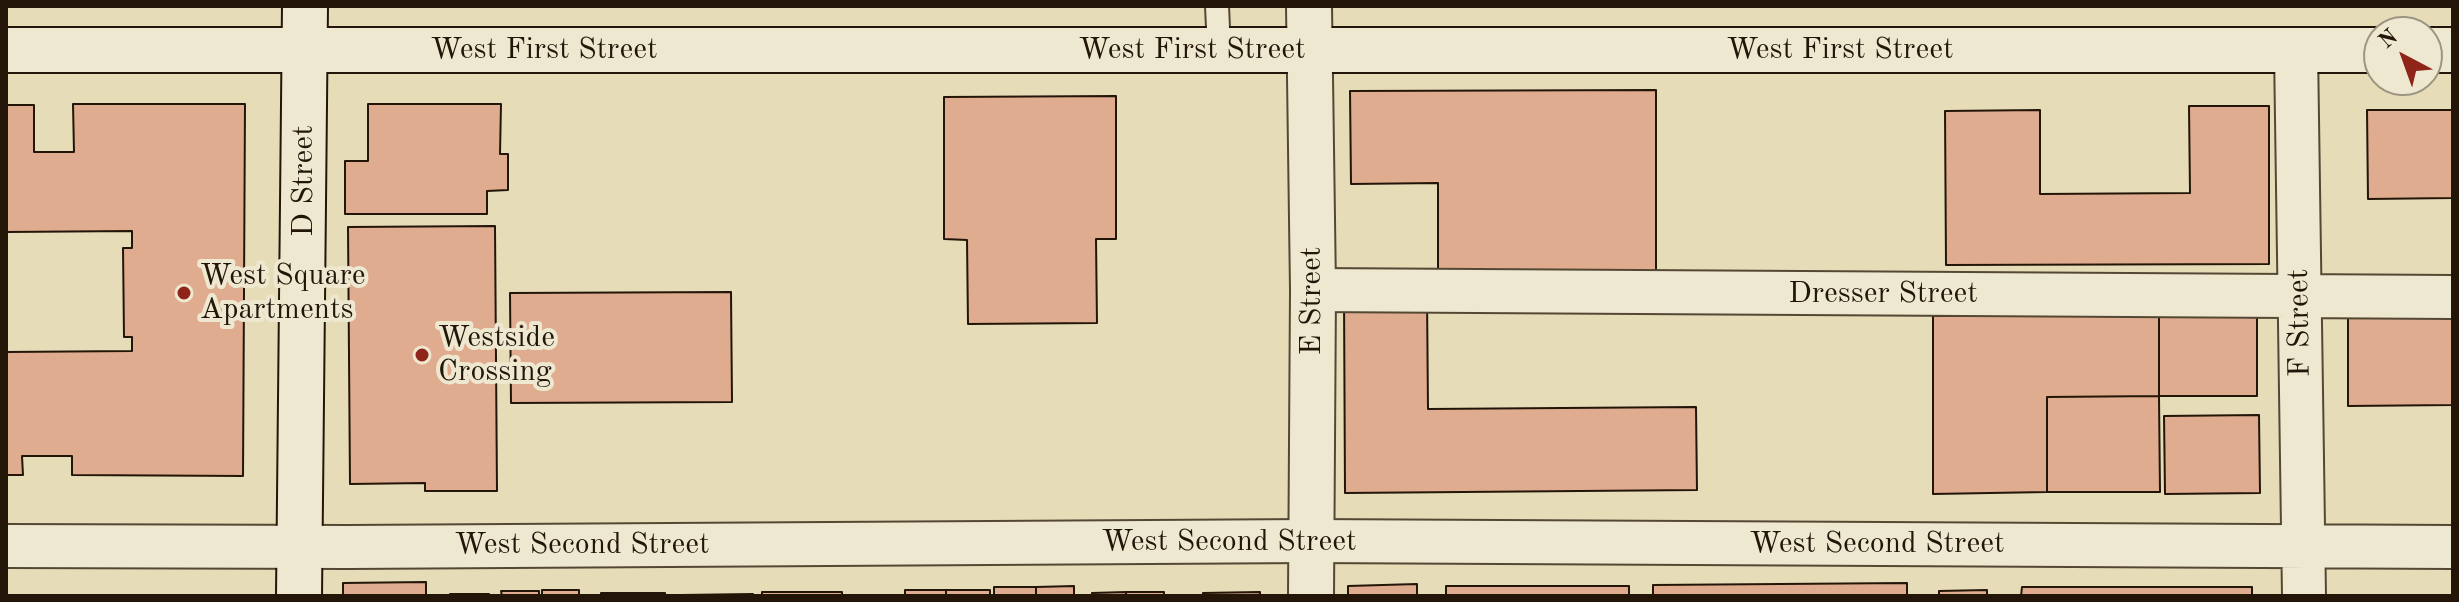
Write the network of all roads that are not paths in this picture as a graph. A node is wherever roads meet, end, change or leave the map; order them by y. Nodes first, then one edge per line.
1 (305, 6) edge
2 (1217, 6) edge
3 (1309, 6) edge
4 (6, 50) edge
5 (305, 50) junction
6 (1219, 50) junction
7 (1309, 50) junction
8 (2296, 50) junction
9 (2363, 50) edge
10 (1313, 290) junction
11 (2300, 297) junction
12 (2453, 297) edge
13 (1310, 541) junction
14 (6, 546) edge
15 (2304, 546) junction
16 (300, 547) junction
17 (2453, 547) edge
18 (299, 596) edge
19 (1311, 596) edge
20 (2304, 596) edge

1 - 5 main road, D Street
2 - 6 lane
3 - 7 main road, E Street
4 - 5 main road, West First Street
5 - 6 main road, West First Street
5 - 16 main road, D Street
6 - 7 main road, West First Street
7 - 8 main road, West First Street
7 - 10 main road, E Street
8 - 9 main road, West First Street
8 - 11 street, F Street
10 - 11 street, Dresser Street
10 - 13 main road, E Street
11 - 12 street, Dresser Street
11 - 15 street, F Street
13 - 15 street, West Second Street
13 - 16 street, West Second Street
13 - 19 main road, E Street
14 - 16 street, West Second Street
15 - 17 street, West Second Street
15 - 20 street, F Street
16 - 18 main road, D Street

